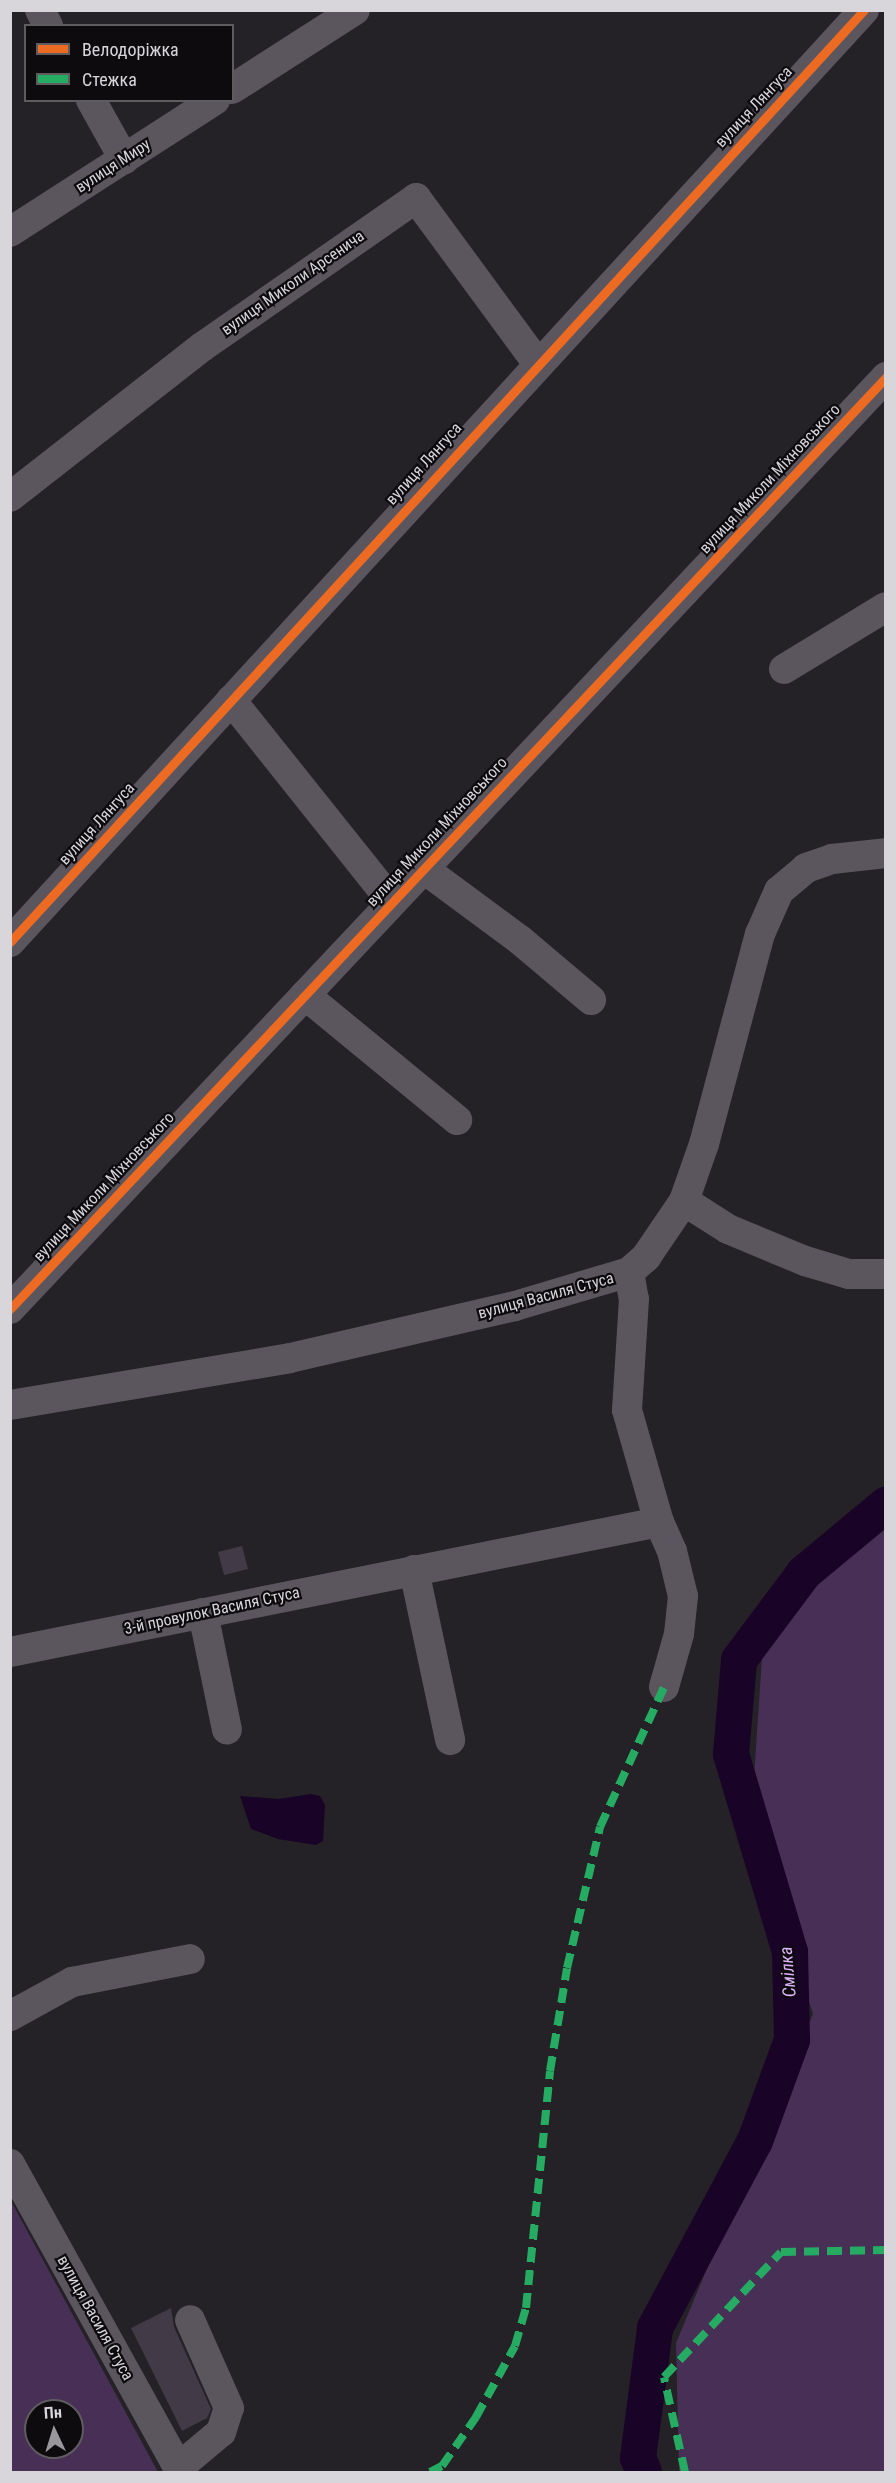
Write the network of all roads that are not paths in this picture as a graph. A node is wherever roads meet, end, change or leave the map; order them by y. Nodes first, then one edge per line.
1 (40, 10) edge
2 (355, 10) edge
3 (864, 10) edge
4 (47, 24) edge
5 (234, 88) edge
6 (92, 102) edge
7 (212, 102) edge
8 (124, 159) junction
9 (10, 232) edge
10 (537, 363) junction
11 (885, 377) edge
12 (10, 497) edge
13 (885, 607) edge
14 (784, 669) dead end
15 (231, 700) junction
16 (885, 853) edge
17 (424, 869) junction
18 (392, 902) junction
19 (10, 942) edge
20 (305, 995) junction
21 (591, 1000) dead end
22 (457, 1120) dead end
23 (684, 1201) junction
24 (629, 1272) junction
25 (885, 1274) edge
26 (10, 1309) edge
27 (10, 1405) edge
28 (658, 1522) junction
29 (414, 1570) junction
30 (203, 1613) junction
31 (10, 1652) edge
32 (664, 1687) dead end
33 (227, 1730) dead end
34 (450, 1740) dead end
35 (190, 1959) dead end
36 (10, 2016) edge
37 (10, 2164) edge
38 (190, 2320) dead end
39 (180, 2470) edge

1 - 4 street
2 - 5 street
3 - 10 street, вулиця Лянгуса
6 - 8 street
7 - 8 street, вулиця Миру
8 - 9 street, вулиця Миру
10 - 12 street, вулиця Миколи Арсенича
10 - 15 street, вулиця Лянгуса
11 - 17 street, вулиця Миколи Міхновського
13 - 14 street
15 - 18 street
15 - 19 street, вулиця Лянгуса
16 - 23 street, вулиця Василя Стуса
17 - 18 street, вулиця Миколи Міхновського
17 - 21 street, вулиця Миколи Міхновського
18 - 20 street, вулиця Миколи Міхновського
20 - 22 street
20 - 26 street, вулиця Миколи Міхновського
23 - 24 street, вулиця Василя Стуса
23 - 25 street
24 - 27 street, вулиця Василя Стуса
24 - 28 street
28 - 29 street, 3-й провулок Василя Стуса
28 - 32 street
29 - 30 street, 3-й провулок Василя Стуса
29 - 34 street
30 - 31 street, 3-й провулок Василя Стуса
30 - 33 street
35 - 36 street
37 - 39 street, вулиця Василя Стуса
38 - 39 street

